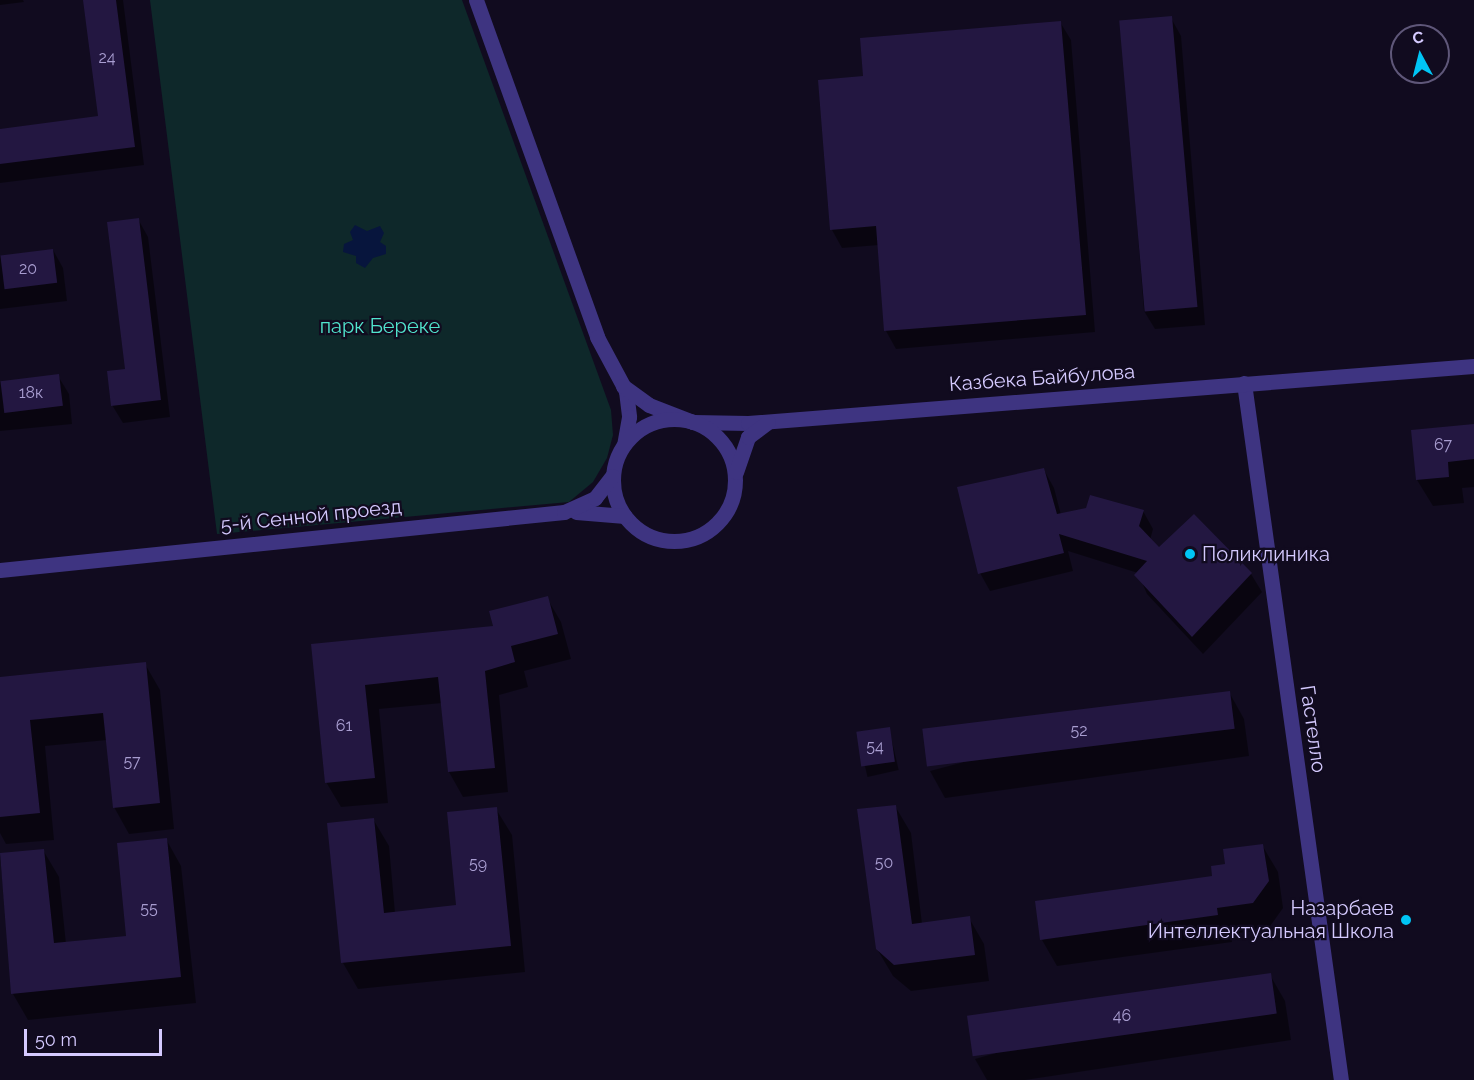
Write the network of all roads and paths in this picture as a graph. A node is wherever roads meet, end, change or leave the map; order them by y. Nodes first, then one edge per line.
1 (476, 0) edge
2 (1474, 366) edge
3 (1244, 383) junction
4 (623, 386) junction
5 (693, 422) junction
6 (768, 422) junction
7 (624, 444) junction
8 (612, 476) junction
9 (735, 479) junction
10 (564, 513) junction
11 (625, 516) junction
12 (0, 570) edge
13 (1341, 1080) edge

1 - 4 street
2 - 3 street, Казбека Байбулова
3 - 6 street, Казбека Байбулова
3 - 13 street, Гастелло
4 - 5 street, Казбека Байбулова
4 - 7 street
5 - 6 street, Казбека Байбулова
5 - 7 street
5 - 9 street
6 - 9 street
7 - 8 street
8 - 10 street, 5-й Сенной проезд
8 - 11 street
9 - 11 street
10 - 11 street
10 - 12 street, 5-й Сенной проезд

